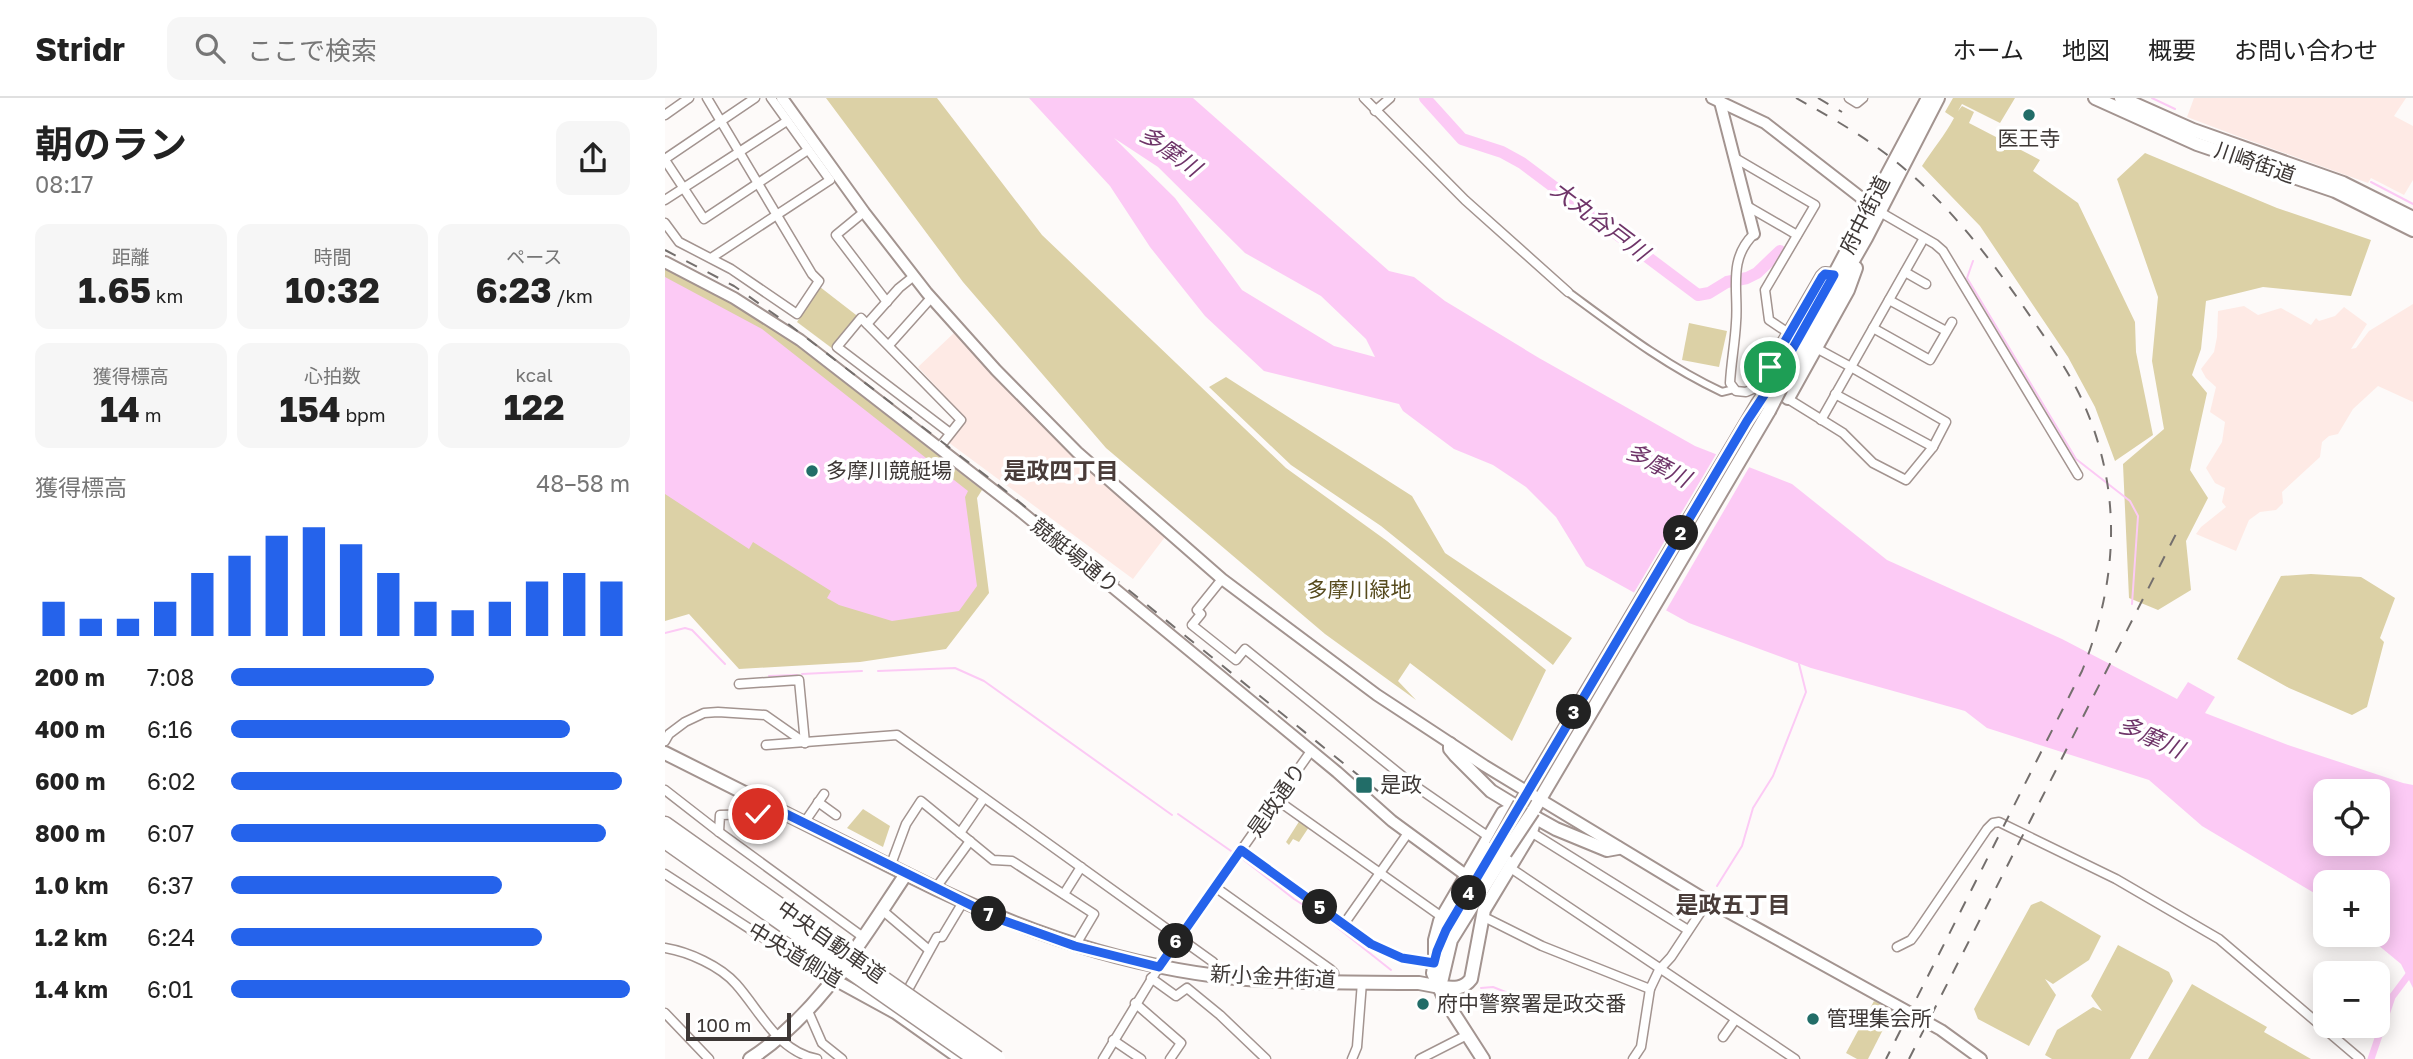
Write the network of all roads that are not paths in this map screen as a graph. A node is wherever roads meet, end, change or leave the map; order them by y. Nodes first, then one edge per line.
1 (689, 98) edge
2 (707, 98) edge
3 (755, 98) edge
4 (771, 98) edge
5 (782, 98) edge
6 (1364, 98) edge
7 (1390, 98) edge
8 (1849, 98) edge
9 (1928, 98) edge
10 (1938, 98) edge
11 (2095, 98) edge
12 (2120, 98) edge
13 (1717, 99) edge
14 (1863, 99) edge
15 (1375, 111) junction
16 (665, 115) edge
17 (721, 121) junction
18 (787, 121) junction
19 (2191, 135) junction
20 (808, 149) junction
21 (739, 152) junction
22 (1735, 158) junction
23 (665, 159) edge
24 (758, 183) junction
25 (683, 188) junction
26 (665, 200) edge
27 (1747, 206) junction
28 (1875, 208) junction
29 (864, 212) junction
30 (776, 214) junction
31 (2413, 218) edge
32 (665, 223) edge
33 (2413, 230) edge
34 (1754, 234) joint
35 (1797, 235) junction
36 (1867, 238) junction
37 (1924, 238) junction
38 (711, 258) junction
39 (665, 262) edge
40 (1905, 272) junction
41 (1834, 275) junction
42 (914, 276) junction
43 (1926, 284) dead end
44 (1568, 292) joint
45 (932, 298) junction
46 (1889, 300) junction
47 (887, 302) junction
48 (1952, 322) dead end
49 (867, 324) junction
50 (1873, 328) junction
51 (1946, 331) junction
52 (1790, 334) junction
53 (888, 345) junction
54 (1816, 348) junction
55 (1851, 368) junction
56 (1784, 374) junction
57 (1760, 384) junction
58 (1734, 389) junction
59 (1835, 394) junction
60 (1788, 398) junction
61 (1763, 408) junction
62 (1821, 420) junction
63 (950, 433) junction
64 (1933, 447) junction
65 (939, 448) junction
66 (2078, 475) dead end
67 (1222, 579) junction
68 (739, 684) dead end
69 (665, 738) edge
70 (805, 743) junction
71 (1450, 744) junction
72 (766, 746) dead end
73 (1311, 751) junction
74 (665, 752) edge
75 (1530, 786) junction
76 (665, 790) edge
77 (824, 794) dead end
78 (1542, 794) junction
79 (1501, 797) junction
80 (985, 798) junction
81 (1277, 800) junction
82 (818, 802) junction
83 (764, 803) junction
84 (1503, 813) junction
85 (836, 814) dead end
86 (665, 816) edge
87 (1527, 816) junction
88 (804, 823) junction
89 (665, 825) edge
90 (719, 832) junction
91 (960, 833) junction
92 (1408, 833) junction
93 (665, 840) edge
94 (970, 841) junction
95 (1497, 846) junction
96 (1618, 848) junction
97 (665, 850) edge
98 (1241, 850) junction
99 (890, 867) junction
100 (1081, 867) junction
101 (1509, 867) junction
102 (1380, 873) junction
103 (665, 874) edge
104 (906, 874) junction
105 (1467, 876) junction
106 (1215, 887) junction
107 (935, 889) junction
108 (1064, 894) junction
109 (1708, 901) junction
110 (963, 902) junction
111 (882, 910) junction
112 (1482, 916) junction
113 (1442, 917) junction
114 (1344, 924) junction
115 (1688, 930) junction
116 (863, 937) junction
117 (1179, 937) junction
118 (818, 940) junction
119 (1075, 946) junction
120 (1897, 947) dead end
121 (665, 948) edge
122 (929, 950) junction
123 (838, 954) junction
124 (1435, 960) junction
125 (1159, 967) junction
126 (1659, 970) junction
127 (1215, 975) junction
128 (1151, 978) junction
129 (833, 979) junction
130 (1334, 981) junction
131 (1362, 982) junction
132 (1440, 987) junction
133 (1650, 989) junction
134 (1135, 1003) junction
135 (808, 1011) junction
136 (665, 1013) edge
137 (895, 1013) junction
138 (1735, 1020) junction
139 (1467, 1035) junction
140 (1723, 1037) dead end
141 (779, 1038) junction
142 (1113, 1040) junction
143 (709, 1059) edge
144 (750, 1059) edge
145 (817, 1059) edge
146 (842, 1059) edge
147 (960, 1059) edge
148 (977, 1059) edge
149 (997, 1059) edge
150 (1103, 1059) edge
151 (1141, 1059) edge
152 (1170, 1059) edge
153 (1266, 1059) edge
154 (1352, 1059) edge
155 (1420, 1059) edge
156 (1483, 1059) edge
157 (1633, 1059) edge
158 (1795, 1059) edge
159 (1981, 1059) edge
160 (2360, 1059) edge

1 - 16 street
2 - 17 street
3 - 17 street
4 - 18 street
5 - 29 street
6 - 15 street
7 - 15 street
8 - 14 street
9 - 28 main road, 府中街道
10 - 28 main road, 府中街道
11 - 19 main road, 川崎街道
12 - 19 main road, 川崎街道
13 - 22 street
13 - 28 street
15 - 44 street
17 - 21 street
17 - 23 street
18 - 20 street
18 - 21 street
19 - 31 main road, 川崎街道
19 - 33 main road, 川崎街道
20 - 24 street
20 - 30 street
21 - 24 street
21 - 25 street
22 - 27 street
22 - 35 street
23 - 25 street
24 - 25 street
24 - 30 street
25 - 26 street
27 - 34 street
27 - 35 street
28 - 36 main road, 府中街道
28 - 37 street
28 - 41 main road, 府中街道
29 - 42 street
29 - 47 street
30 - 38 street
30 - 38 street
32 - 38 street
34 - 58 street
35 - 52 street
36 - 54 main road
36 - 56 main road, 府中街道
37 - 40 street
37 - 66 street
39 - 65 street, 競艇場通り
40 - 43 street
40 - 46 street
41 - 52 main road
41 - 56 main road, 府中街道
42 - 45 street
42 - 47 street
44 - 58 street
45 - 53 street
45 - 67 street
46 - 50 street
46 - 51 street
47 - 49 street
48 - 51 street
49 - 53 street
49 - 63 street
50 - 51 street
50 - 55 street
52 - 57 main road
53 - 63 street
54 - 55 street
54 - 60 main road
55 - 59 street
55 - 64 street
56 - 61 main road, 府中街道, bridge
57 - 58 street
57 - 60 street
59 - 62 street
59 - 64 street
60 - 62 street
61 - 75 main road, 府中街道
61 - 78 main road, 府中街道
62 - 64 street
63 - 65 street
65 - 73 street, 競艇場通り
67 - 71 street
67 - 95 street
68 - 70 street
69 - 70 street
70 - 72 street
70 - 80 street
71 - 75 street
71 - 79 main road
73 - 81 street, 是政通り
73 - 92 street, 競艇場通り
74 - 83 main road, 新小金井街道
75 - 78 street
75 - 87 main road, 府中街道
76 - 90 street
77 - 82 street
78 - 87 main road, 府中街道
78 - 96 street
79 - 84 main road
79 - 87 main road
80 - 91 street
80 - 100 street
81 - 98 street, 是政通り
81 - 102 street
82 - 85 street
82 - 88 street
83 - 88 main road, 新小金井街道
83 - 90 street
84 - 87 main road
84 - 95 main road
86 - 118 highway
87 - 95 main road, 府中街道, bridge
87 - 96 main road
87 - 101 main road
87 - 115 street
88 - 99 main road, 新小金井街道
89 - 118 highway, 中央自動車道
90 - 116 street
91 - 94 street
91 - 99 street
92 - 102 street
92 - 105 street, 競艇場通り
93 - 118 highway, 中央自動車道
94 - 107 street
94 - 108 street
95 - 105 main road
95 - 124 main road, 府中街道
95 - 132 main road, 府中街道
96 - 109 street
97 - 118 highway
98 - 106 street, 是政通り
98 - 114 street
99 - 104 main road, 新小金井街道
100 - 108 street
100 - 117 street
101 - 112 main road
101 - 126 street
102 - 113 street
102 - 114 street
103 - 129 street, 中央道側道
104 - 107 main road, 新小金井街道
104 - 111 main road
105 - 113 main road
106 - 117 street, 是政通り
106 - 130 street
107 - 110 main road, 新小金井街道
108 - 119 street
109 - 115 street
109 - 159 street
110 - 119 main road, 新小金井街道
110 - 122 street
111 - 116 main road
111 - 122 street
112 - 132 main road
112 - 133 street
113 - 124 main road
114 - 124 street
115 - 126 street
116 - 129 main road
117 - 125 street, 是政通り
117 - 127 street
118 - 123 highway, 中央自動車道
119 - 125 main road, 新小金井街道
120 - 160 street
121 - 141 street
122 - 137 street
123 - 148 highway, 中央自動車道, bridge
123 - 149 highway, 中央自動車道, bridge
124 - 132 main road
125 - 127 main road, 新小金井街道
125 - 128 street, 是政通り
126 - 133 street
126 - 138 street
127 - 130 main road, 新小金井街道
128 - 134 street, 是政通り
128 - 153 street
129 - 135 main road
129 - 137 street, 中央道側道
130 - 131 main road, 新小金井街道
131 - 132 main road, 新小金井街道
131 - 154 street
132 - 139 main road
133 - 157 street
134 - 142 street, 是政通り
134 - 152 street
135 - 141 main road
135 - 146 street
136 - 143 street
137 - 147 street, 中央道側道
138 - 140 street
138 - 158 street
139 - 155 street
139 - 156 main road
141 - 144 main road
141 - 145 street
142 - 150 street, 是政通り
142 - 151 street

